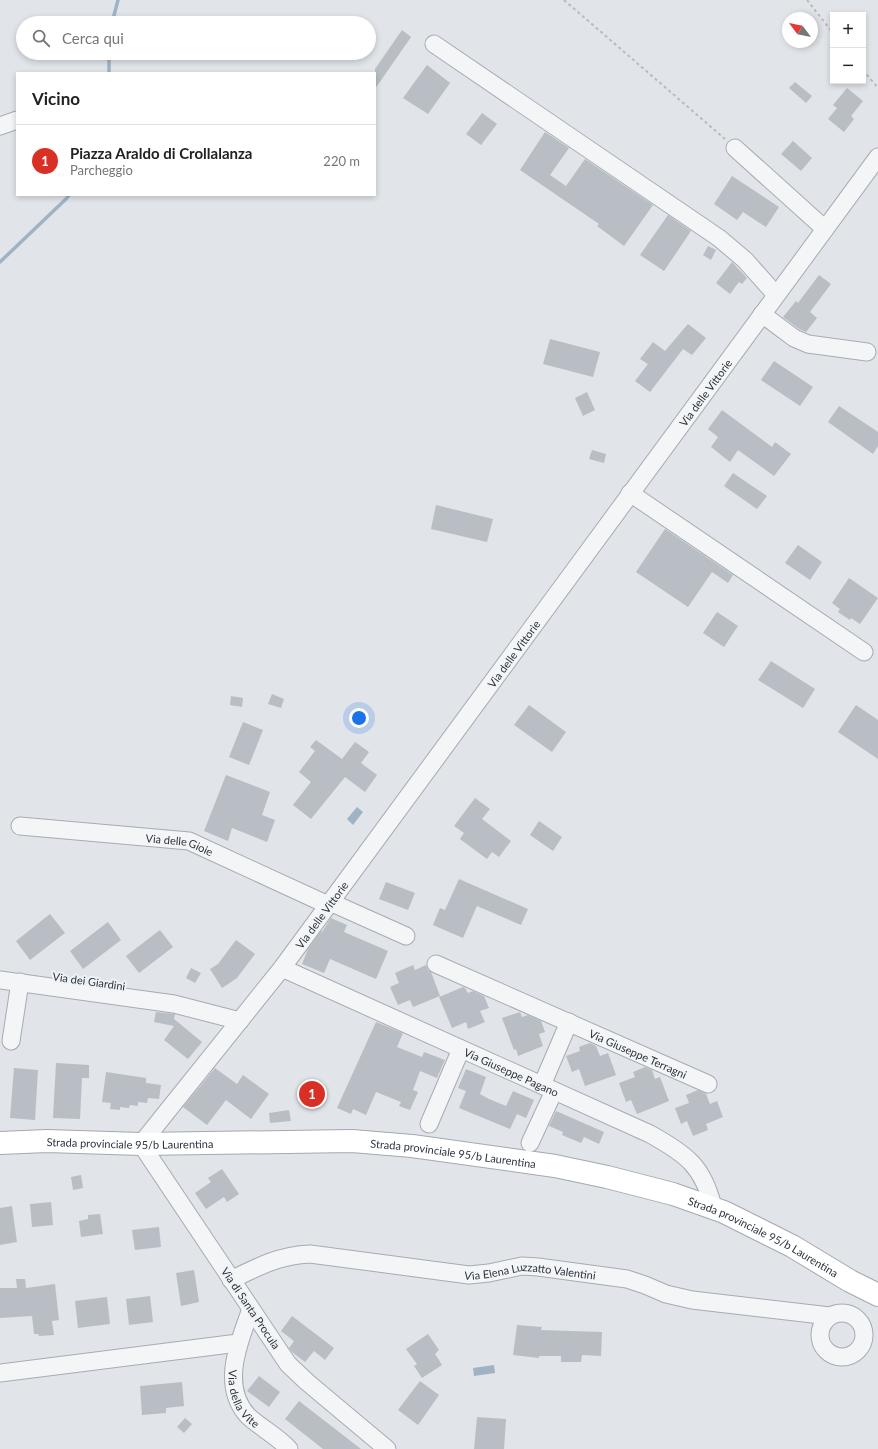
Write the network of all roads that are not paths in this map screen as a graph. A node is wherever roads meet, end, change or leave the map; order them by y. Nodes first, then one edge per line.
1 (434, 44) dead end
2 (16, 120) edge
3 (0, 126) edge
4 (735, 148) road end
5 (878, 157) edge
6 (825, 229) junction
7 (776, 295) junction
8 (762, 314) junction
9 (867, 352) dead end
10 (630, 493) junction
11 (864, 652) dead end
12 (20, 826) dead end
13 (329, 904) junction
14 (406, 936) dead end
15 (436, 964) dead end
16 (0, 968) edge
17 (282, 968) junction
18 (0, 980) edge
19 (20, 982) junction
20 (174, 1004) junction
21 (240, 1021) junction
22 (568, 1022) junction
23 (11, 1041) dead end
24 (461, 1049) junction
25 (708, 1084) dead end
26 (548, 1088) junction
27 (429, 1124) dead end
28 (0, 1143) edge
29 (530, 1143) dead end
30 (141, 1144) junction
31 (713, 1207) junction
32 (231, 1280) junction
33 (878, 1295) edge
34 (251, 1309) junction
35 (830, 1316) dead end
36 (238, 1343) junction
37 (0, 1373) edge
38 (288, 1449) edge
39 (387, 1449) edge

1 - 7 street
2 - 3 street
4 - 6 street
5 - 6 street, Via delle Vittorie
6 - 7 street, Via delle Vittorie
7 - 8 street, Via delle Vittorie
8 - 9 street
8 - 10 street, Via delle Vittorie
10 - 11 street
10 - 13 street, Via delle Vittorie
12 - 13 street, Via delle Gioie
13 - 14 street, Via delle Gioie
13 - 17 street, Via delle Vittorie
15 - 22 street, Via Giuseppe Terragni
16 - 20 street, Via dei Giardini
17 - 21 street, Via delle Vittorie
17 - 24 street, Via Giuseppe Pagano
18 - 19 street, Via dei Giardini
19 - 20 street, Via dei Giardini
19 - 23 street
20 - 21 street, Via dei Giardini
21 - 30 street, Via delle Vittorie
22 - 25 street, Via Giuseppe Terragni
22 - 26 street
24 - 26 street, Via Giuseppe Pagano
24 - 27 street
26 - 29 street
26 - 31 street, Via Giuseppe Pagano
28 - 30 main road, Strada provinciale 95/b Laurentina
30 - 31 main road, Strada provinciale 95/b Laurentina
30 - 32 street, Via di Santa Procula
31 - 33 main road, Strada provinciale 95/b Laurentina
32 - 34 street, Via di Santa Procula
32 - 35 street, Via Elena Luzzatto Valentini
34 - 36 street, Via della Vite
34 - 39 street, Via di Santa Procula
36 - 37 street
36 - 38 street, Via della Vite

